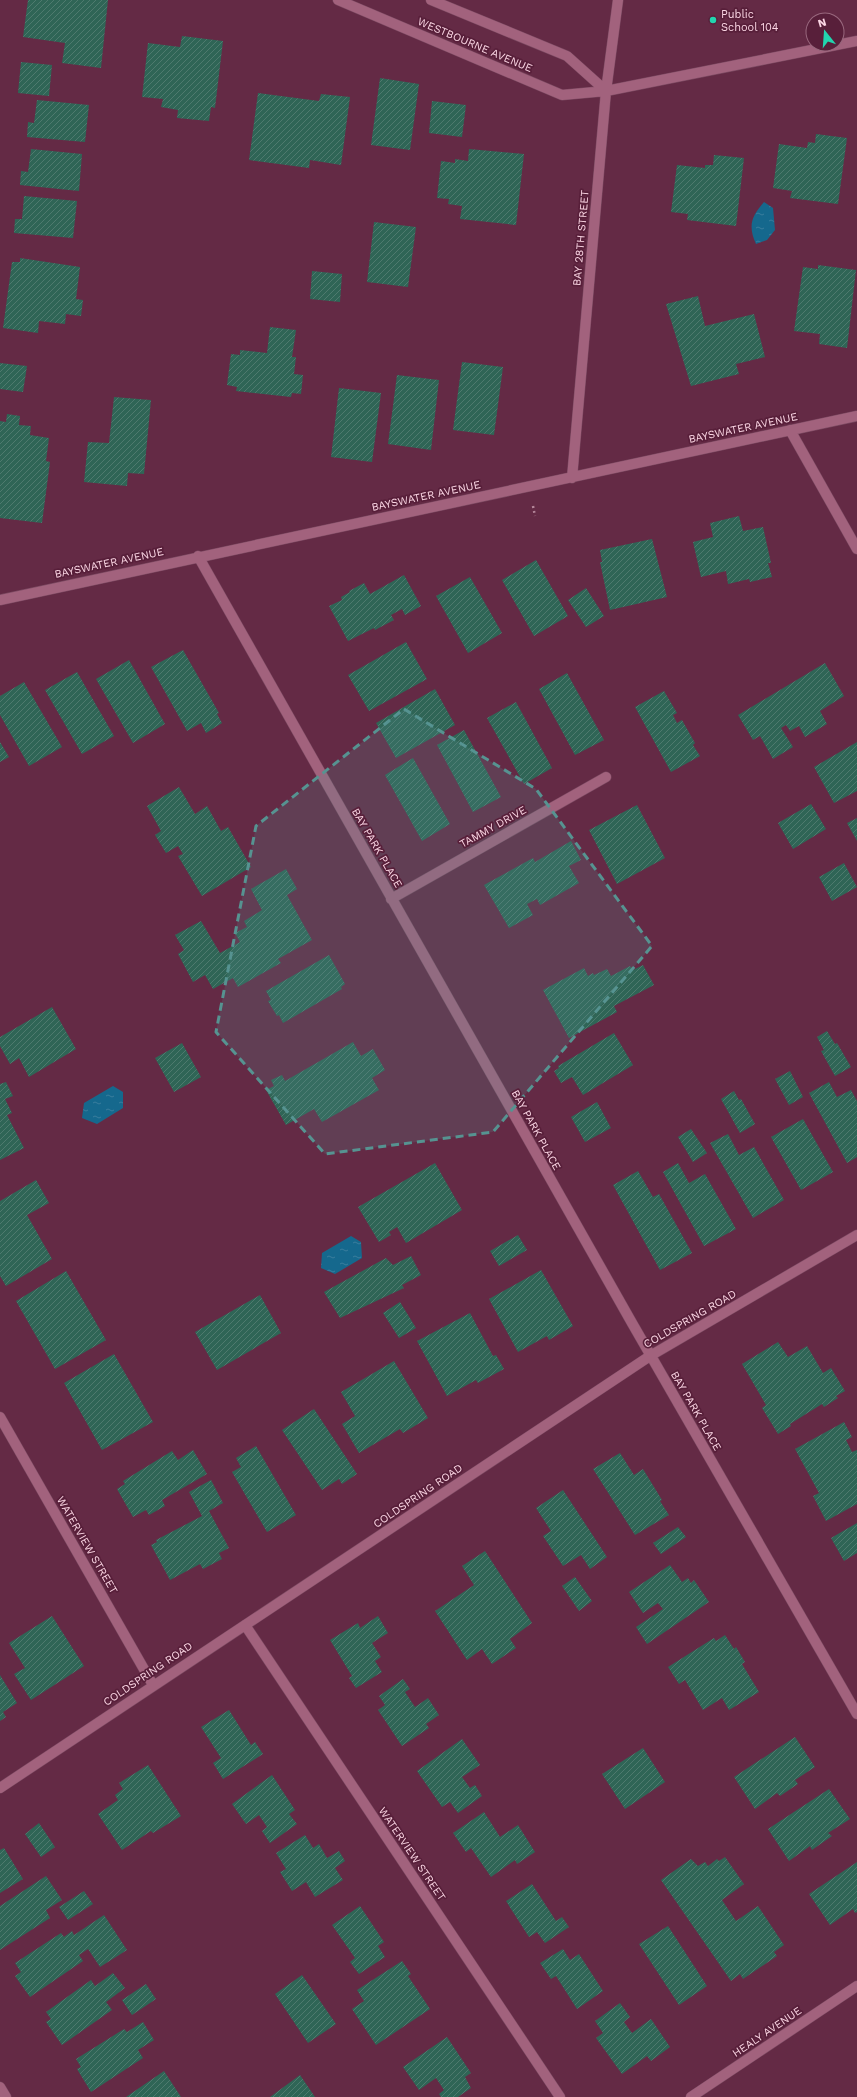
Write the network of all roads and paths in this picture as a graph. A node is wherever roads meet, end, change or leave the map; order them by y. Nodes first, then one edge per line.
1 (338, 0) edge
2 (431, 0) edge
3 (618, 0) edge
4 (857, 41) edge
5 (606, 91) junction
6 (857, 416) edge
7 (790, 430) junction
8 (572, 478) junction
9 (533, 506) dead end
10 (535, 516) dead end
11 (857, 549) edge
12 (198, 556) junction
13 (0, 600) edge
14 (606, 777) dead end
15 (392, 899) junction
16 (857, 1235) edge
17 (650, 1356) junction
18 (0, 1417) edge
19 (245, 1625) junction
20 (153, 1685) junction
21 (857, 1714) edge
22 (0, 1788) edge
23 (857, 1986) edge
24 (0, 2088) edge
25 (6, 2097) edge
26 (560, 2097) edge
27 (690, 2097) edge

1 - 5 street, WESTBOURNE AVENUE
2 - 5 street
3 - 5 street, BAY 28TH STREET
4 - 5 street, WESTBOURNE AVENUE
5 - 8 street, BAY 28TH STREET
6 - 7 street, BAYSWATER AVENUE
7 - 8 street, BAYSWATER AVENUE
7 - 11 street
8 - 12 street, BAYSWATER AVENUE
9 - 10 path
12 - 13 street, BAYSWATER AVENUE
12 - 15 street, BAY PARK PLACE
14 - 15 street, TAMMY DRIVE
15 - 17 street, BAY PARK PLACE
16 - 17 street, COLDSPRING ROAD
17 - 19 street, COLDSPRING ROAD
17 - 21 street, BAY PARK PLACE
18 - 20 street, WATERVIEW STREET
19 - 20 street, COLDSPRING ROAD
19 - 26 street, WATERVIEW STREET
20 - 22 street, COLDSPRING ROAD
23 - 27 street, HEALY AVENUE
24 - 25 street

